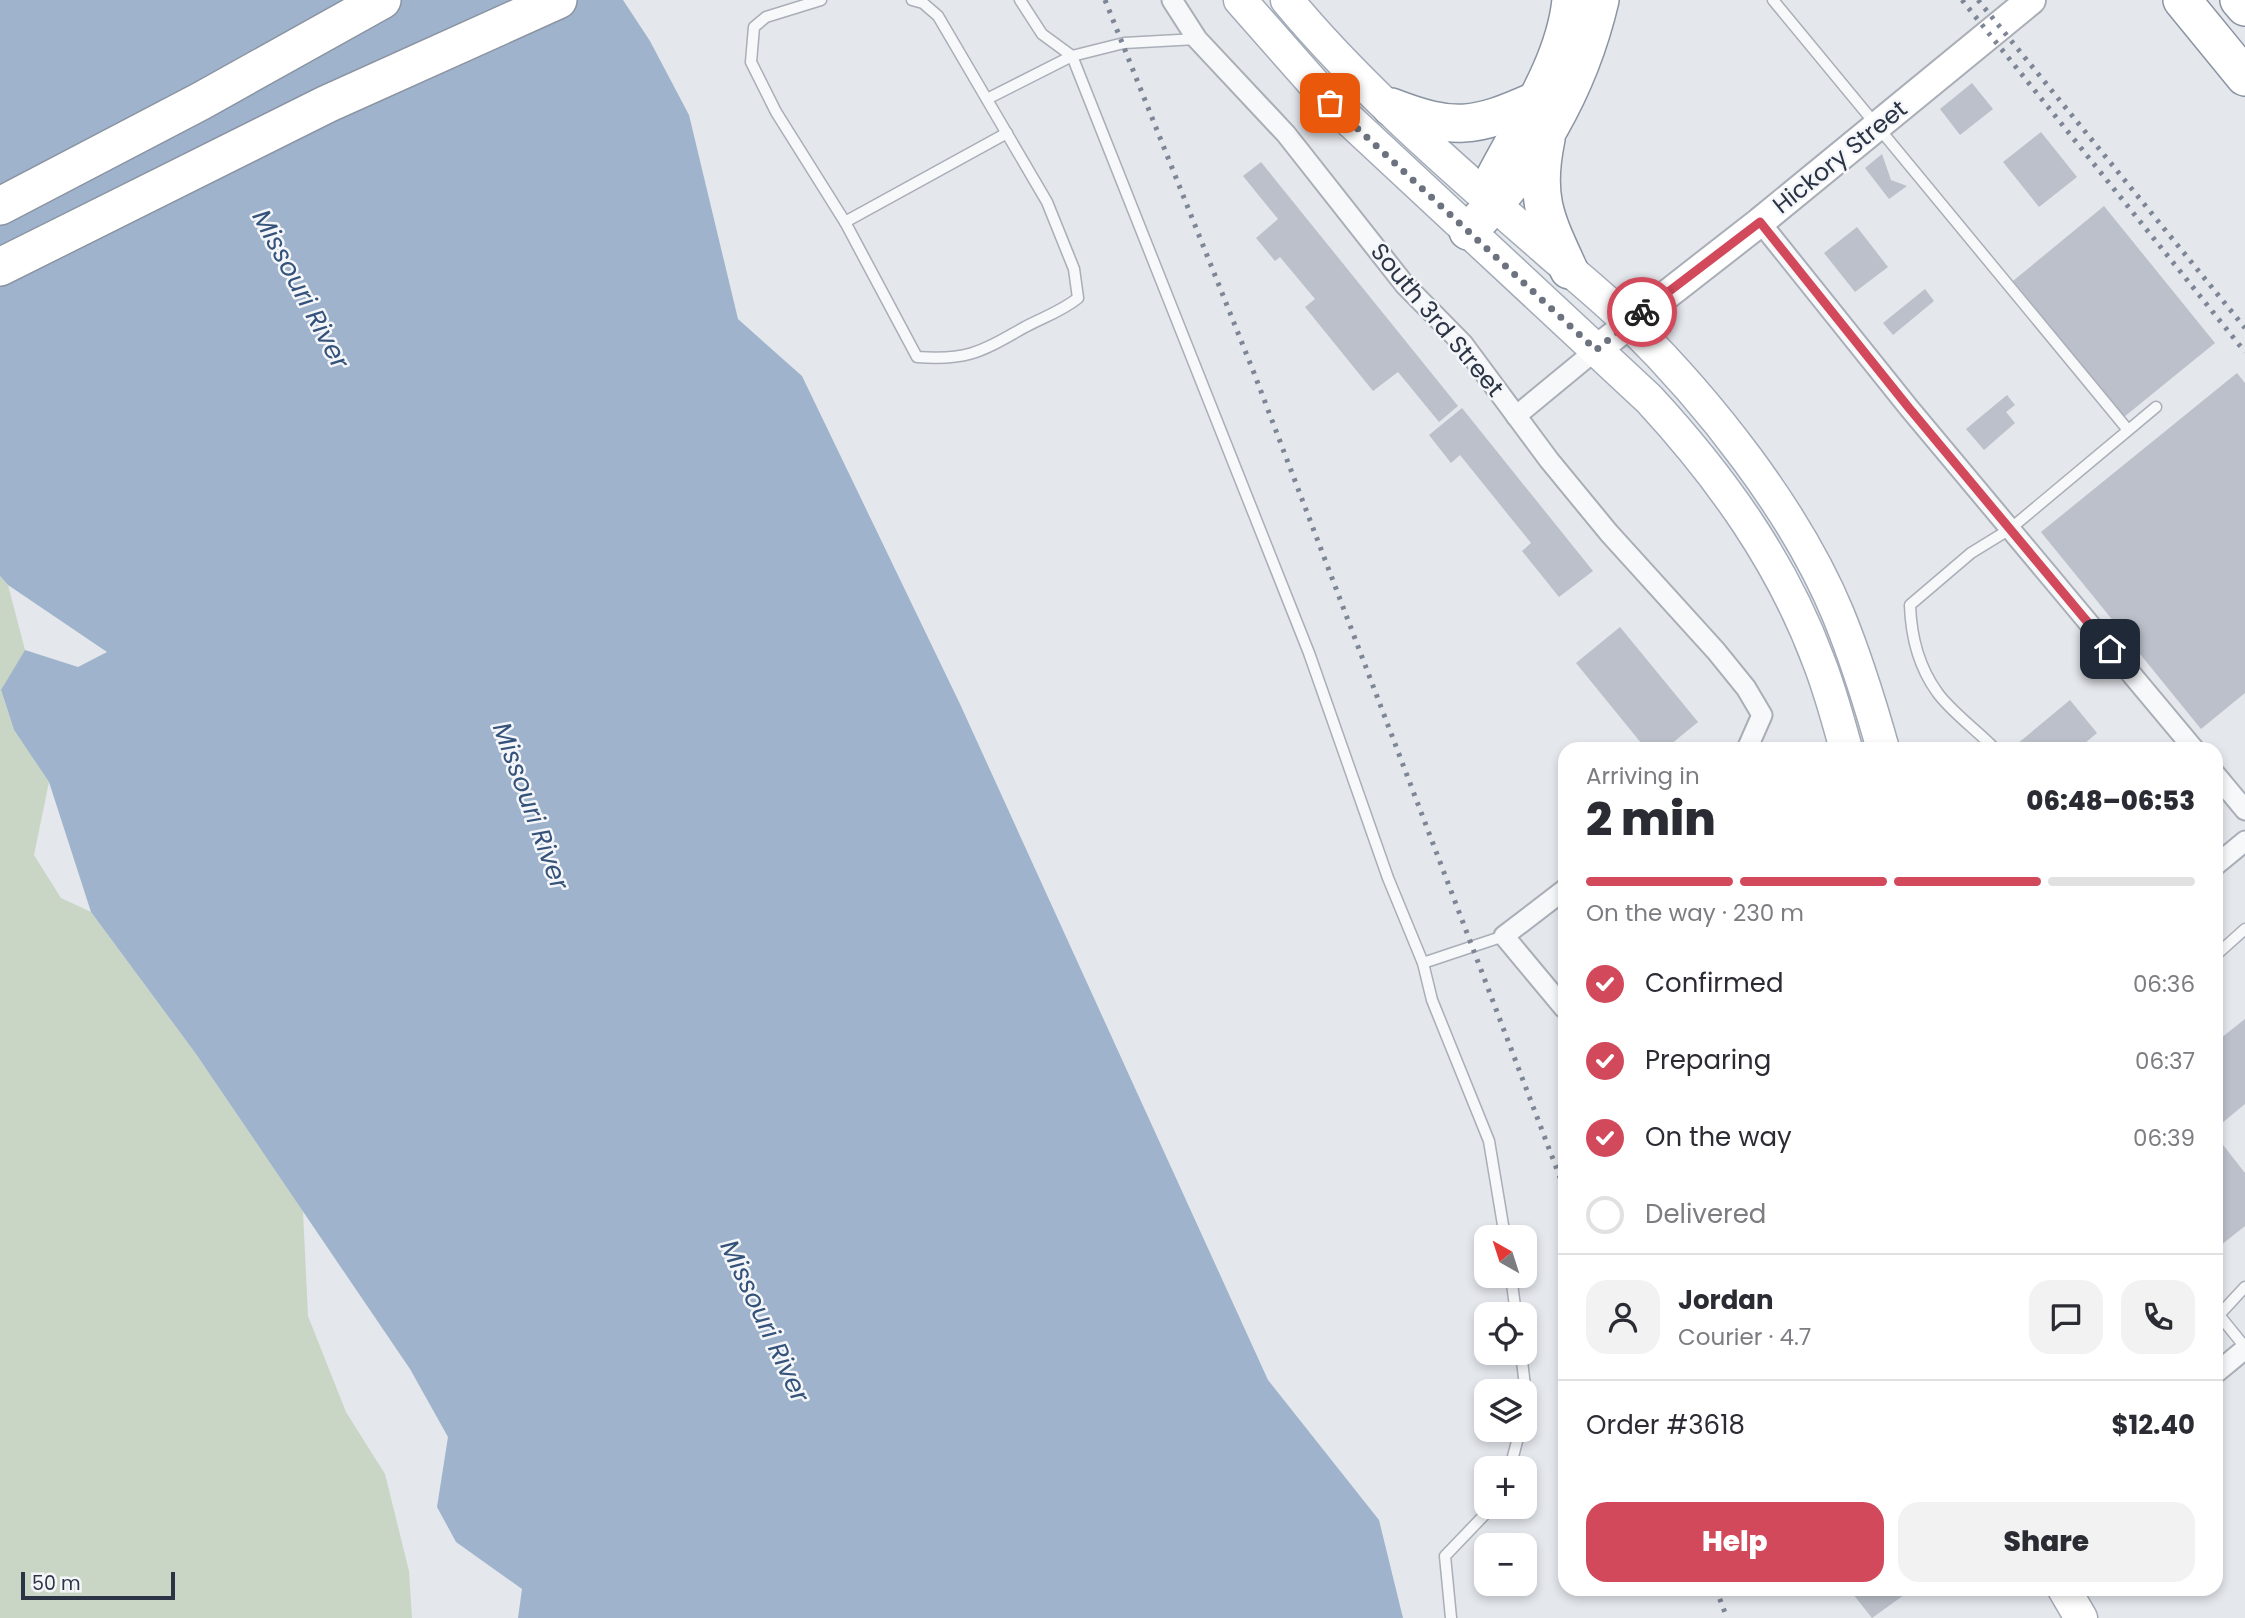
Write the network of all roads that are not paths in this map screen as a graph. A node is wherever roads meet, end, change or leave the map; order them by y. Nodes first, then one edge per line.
1 (382, 0) edge
2 (558, 0) edge
3 (821, 0) edge
4 (912, 0) edge
5 (1020, 0) edge
6 (1172, 0) edge
7 (1240, 0) edge
8 (1287, 0) edge
9 (1571, 0) edge
10 (1600, 0) edge
11 (1773, 0) edge
12 (2031, 0) edge
13 (2182, 0) edge
14 (2239, 0) edge
15 (2245, 7) edge
16 (1198, 39) junction
17 (1072, 56) junction
18 (2245, 77) edge
19 (987, 99) junction
20 (1535, 101) junction
21 (1391, 107) junction
22 (1877, 126) junction
23 (1007, 133) junction
24 (1546, 139) junction
25 (1490, 201) junction
26 (0, 206) edge
27 (845, 222) junction
28 (1760, 222) junction
29 (1468, 231) junction
30 (10, 263) edge
31 (1569, 270) junction
32 (1629, 323) junction
33 (1596, 350) junction
34 (2156, 407) dead end
35 (1516, 416) junction
36 (2128, 430) junction
37 (2010, 529) junction
38 (1750, 742) edge
39 (1844, 742) edge
40 (1881, 742) edge
41 (1988, 742) edge
42 (2188, 742) edge
43 (2223, 783) edge
44 (2245, 810) edge
45 (2245, 841) edge
46 (2223, 859) edge
47 (1558, 895) edge
48 (2245, 929) edge
49 (1504, 936) junction
50 (2223, 949) edge
51 (1423, 963) junction
52 (1558, 1001) edge
53 (1503, 1225) edge
54 (2245, 1287) edge
55 (2223, 1308) edge
56 (2223, 1321) edge
57 (2245, 1348) edge
58 (2223, 1367) edge
59 (1480, 1519) edge
60 (2068, 1596) edge
61 (1451, 1618) edge
62 (2081, 1618) edge

1 - 26 highway
2 - 30 highway
3 - 27 lane
4 - 19 lane
5 - 17 lane
6 - 16 street, South 3rd Street
7 - 29 main road
8 - 21 main road
9 - 20 highway
10 - 24 highway
11 - 22 lane
12 - 22 street, Hickory Street
13 - 18 highway
14 - 15 highway
16 - 17 lane
16 - 35 street, South 3rd Street
17 - 19 lane
17 - 51 lane
19 - 23 lane
20 - 21 highway
20 - 25 highway
21 - 25 main road
22 - 28 street, Hickory Street
22 - 36 lane
23 - 27 lane
23 - 27 lane
24 - 25 highway
24 - 31 highway
25 - 29 highway
25 - 31 main road
28 - 32 street, Hickory Street
28 - 37 street
29 - 33 main road
31 - 32 main road
32 - 33 street, Hickory Street
32 - 40 main road
33 - 35 street, Hickory Street
33 - 39 main road
34 - 36 lane
35 - 38 street, South 3rd Street
36 - 37 lane
37 - 41 lane
37 - 42 street
43 - 44 street
45 - 46 street
47 - 49 street
48 - 50 lane
49 - 51 lane
49 - 52 street
51 - 53 lane
54 - 55 lane
56 - 57 lane
57 - 58 street
59 - 61 lane
60 - 62 main road

